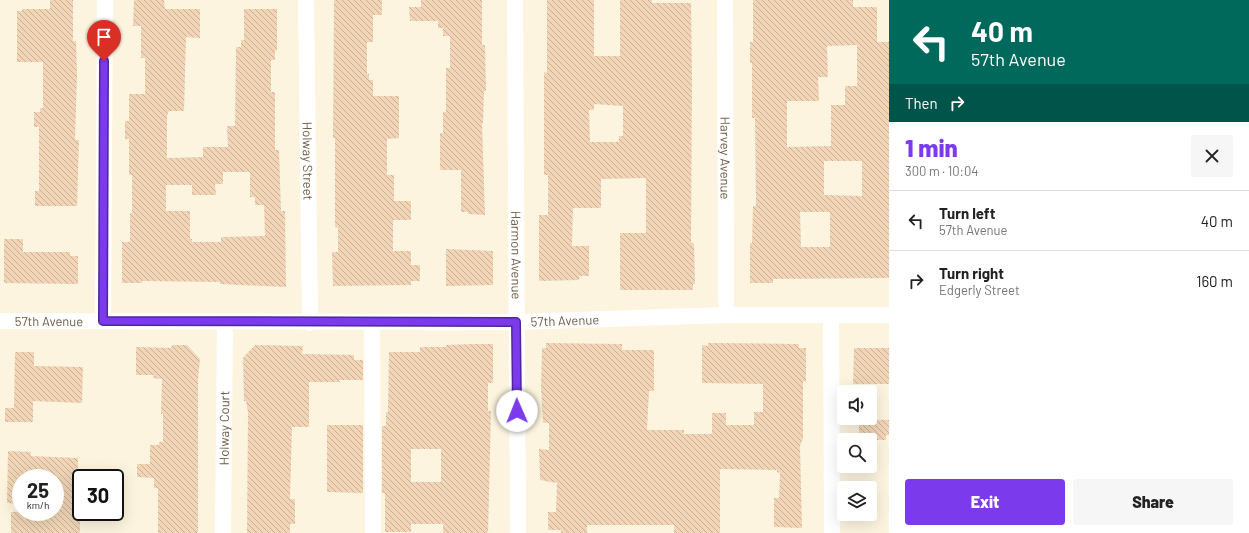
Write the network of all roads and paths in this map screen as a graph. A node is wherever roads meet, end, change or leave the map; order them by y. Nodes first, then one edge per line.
1 (105, 0) edge
2 (306, 0) edge
3 (515, 0) edge
4 (725, 0) edge
5 (889, 315) edge
6 (726, 316) junction
7 (831, 316) junction
8 (0, 321) edge
9 (103, 321) junction
10 (310, 322) junction
11 (372, 322) junction
12 (516, 322) junction
13 (226, 323) junction
14 (223, 533) edge
15 (373, 533) edge
16 (518, 533) edge
17 (832, 533) edge

1 - 9 street
2 - 10 street, Holway Street
3 - 12 street, Harmon Avenue
4 - 6 street, Harvey Avenue
5 - 7 street, 57th Avenue
6 - 7 street, 57th Avenue
6 - 12 street, 57th Avenue
7 - 17 street
8 - 9 street, 57th Avenue
9 - 13 street, 57th Avenue
10 - 11 street, 57th Avenue
10 - 13 street, 57th Avenue
11 - 12 street, 57th Avenue
11 - 15 street
12 - 16 street, Harmon Avenue
13 - 14 street, Holway Court

